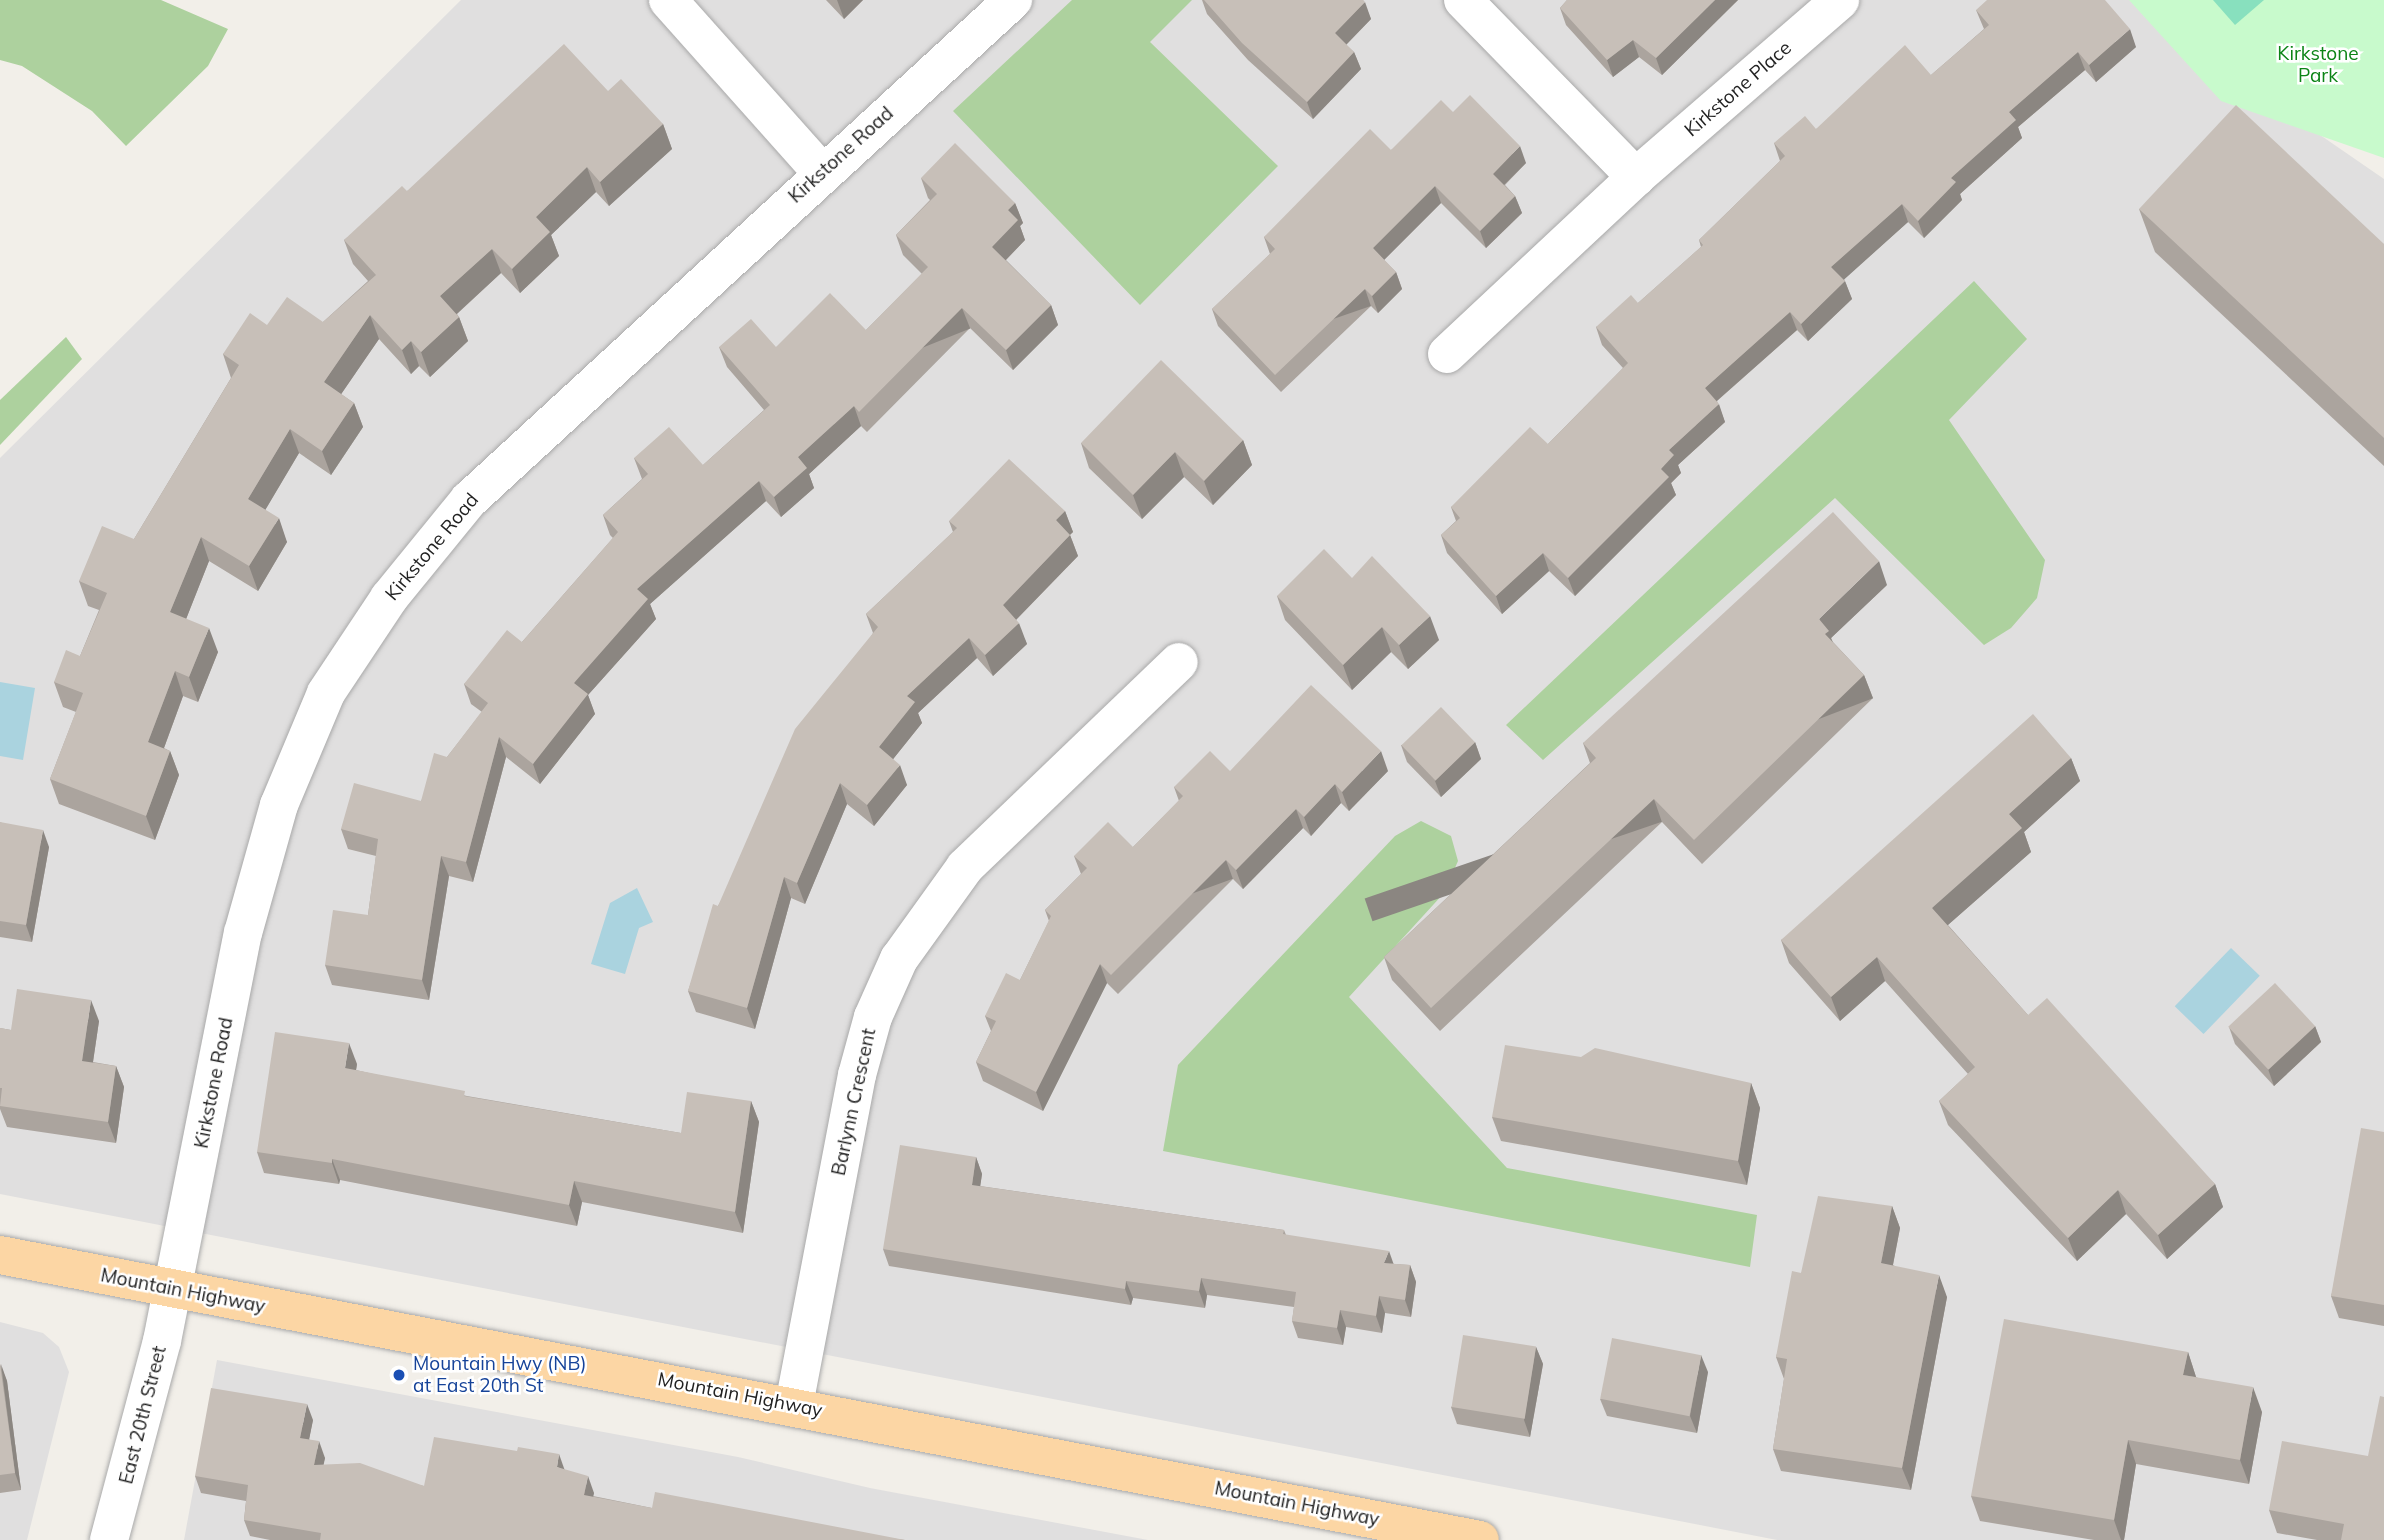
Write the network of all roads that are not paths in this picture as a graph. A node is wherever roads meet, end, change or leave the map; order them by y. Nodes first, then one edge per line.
1 (668, 0) edge
2 (1013, 0) edge
3 (1464, 0) edge
4 (1840, 0) edge
5 (821, 172) junction
6 (1636, 177) junction
7 (1447, 354) dead end
8 (1180, 662) dead end
9 (0, 1255) edge
10 (173, 1289) junction
11 (794, 1405) junction
12 (109, 1540) edge
13 (1480, 1540) edge

1 - 5 street
2 - 5 street, Kirkstone Road
3 - 6 street
4 - 6 street, Kirkstone Place
5 - 10 street, Kirkstone Road
6 - 7 street, Kirkstone Place
8 - 11 street, Barlynn Crescent
9 - 10 main road, Mountain Highway
10 - 11 main road, Mountain Highway
10 - 12 street, East 20th Street
11 - 13 main road, Mountain Highway

